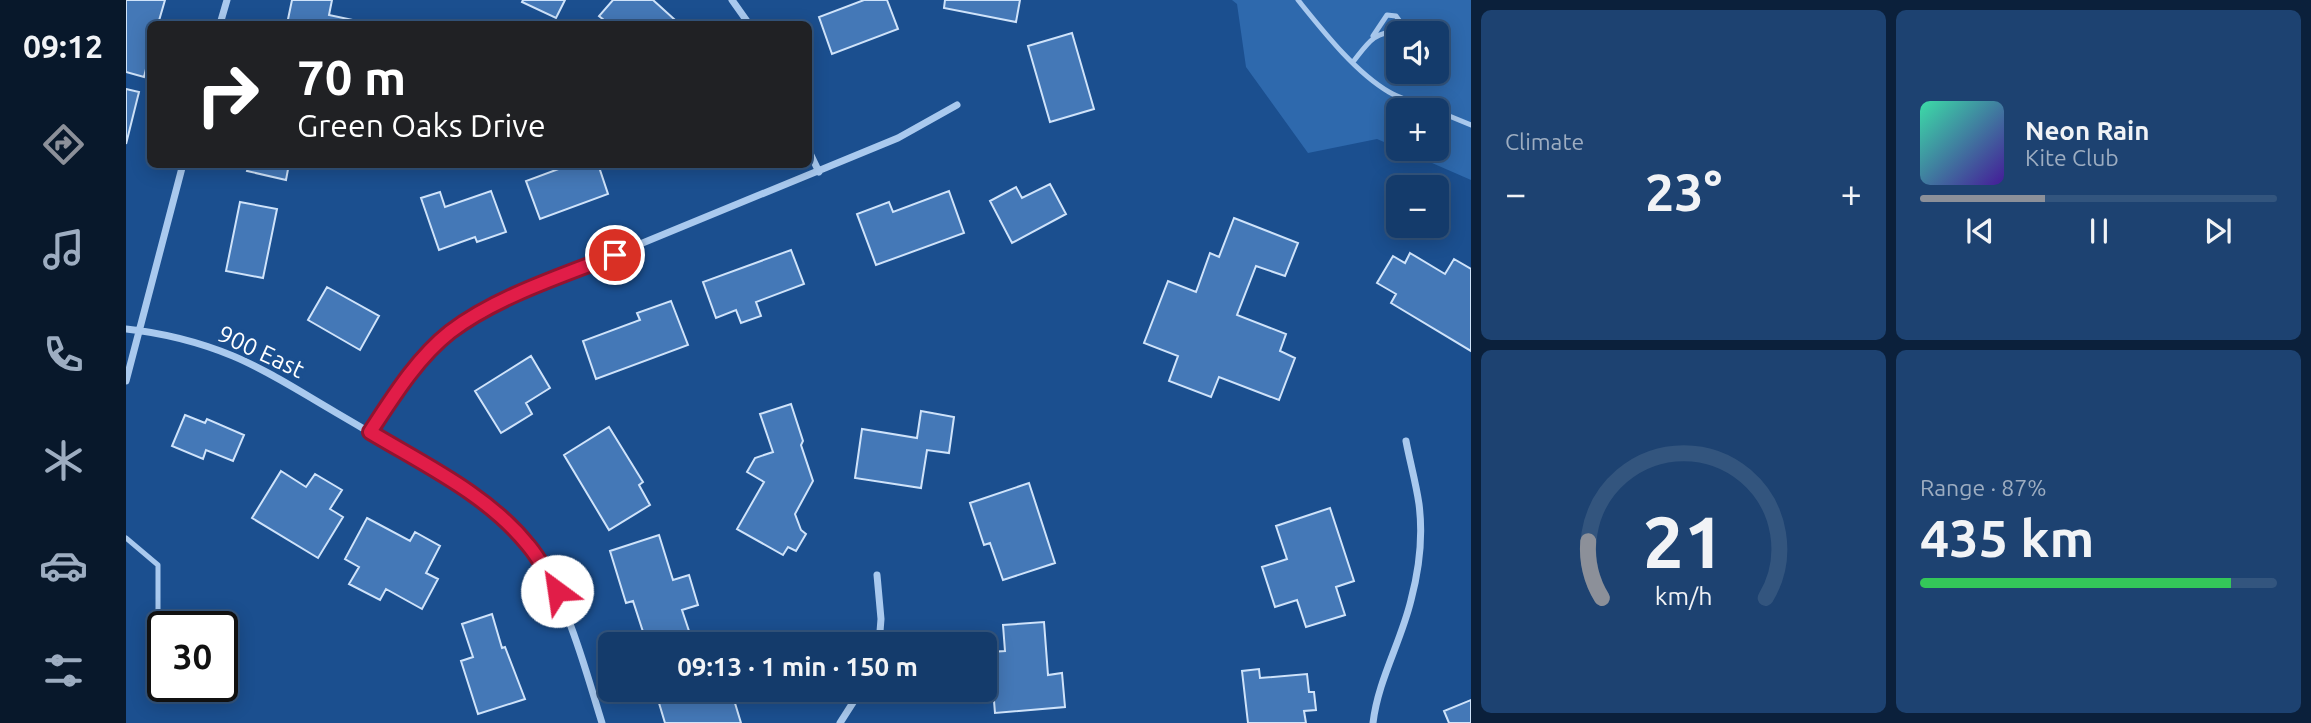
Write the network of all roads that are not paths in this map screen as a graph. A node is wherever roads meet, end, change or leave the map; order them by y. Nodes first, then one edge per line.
1 (227, 0) edge
2 (732, 0) edge
3 (1298, 0) edge
4 (221, 21) edge
5 (747, 21) edge
6 (1373, 36) junction
7 (1353, 62) junction
8 (1404, 98) edge
9 (957, 105) dead end
10 (1449, 116) edge
11 (1471, 125) edge
12 (812, 157) edge
13 (182, 168) edge
14 (819, 172) junction
15 (126, 329) edge
16 (140, 331) junction
17 (126, 381) edge
18 (370, 432) junction
19 (1406, 441) dead end
20 (126, 538) edge
21 (877, 575) dead end
22 (158, 611) edge
23 (880, 632) edge
24 (853, 702) edge
25 (602, 723) edge
26 (840, 723) edge
27 (1373, 723) edge

1 - 4 street
2 - 5 street
3 - 7 lane
6 - 6 lane
6 - 7 lane
7 - 8 lane
9 - 14 street
10 - 11 lane
12 - 14 street
13 - 16 street
14 - 18 street
15 - 16 street, 900 East
16 - 17 street
16 - 18 street, 900 East
18 - 25 street, 900 East
19 - 27 street
20 - 22 lane
21 - 23 street
24 - 26 street

